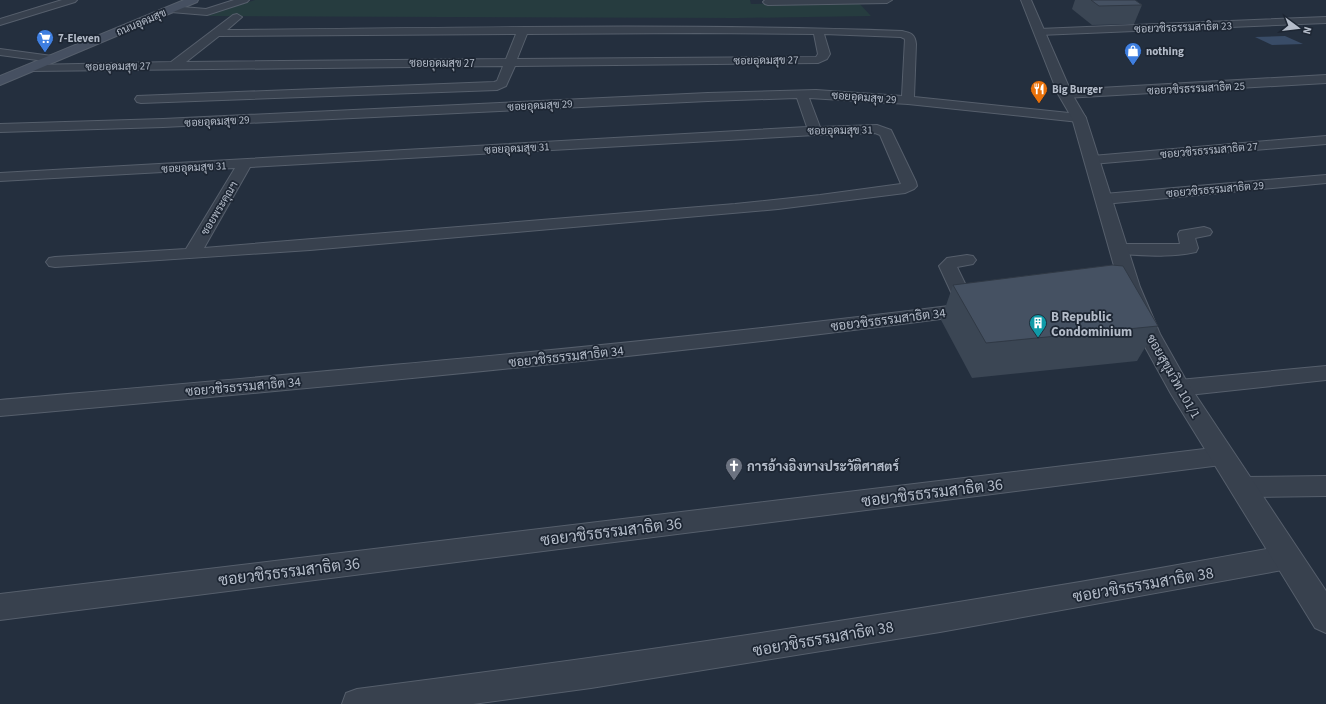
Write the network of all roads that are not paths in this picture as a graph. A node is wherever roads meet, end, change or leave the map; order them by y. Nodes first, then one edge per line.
1 (193, 0) edge
2 (244, 0) edge
3 (887, 0) edge
4 (1026, 0) edge
5 (44, 1) dead end
6 (768, 2) dead end
7 (58, 4) junction
8 (75, 4) edge
9 (171, 9) junction
10 (237, 17) dead end
11 (1326, 20) edge
12 (0, 22) edge
13 (818, 30) junction
14 (523, 31) junction
15 (1039, 32) junction
16 (216, 33) junction
17 (0, 52) edge
18 (52, 59) junction
19 (510, 62) junction
20 (174, 65) junction
21 (32, 68) junction
22 (1326, 79) edge
23 (0, 81) edge
24 (1066, 94) junction
25 (802, 95) junction
26 (141, 100) dead end
27 (908, 100) junction
28 (1079, 118) junction
29 (0, 128) edge
30 (814, 131) junction
31 (1326, 140) edge
32 (1092, 160) junction
33 (245, 164) junction
34 (0, 177) edge
35 (1326, 179) edge
36 (1104, 200) junction
37 (1204, 232) dead end
38 (1119, 249) junction
39 (192, 253) junction
40 (966, 260) dead end
41 (55, 262) dead end
42 (991, 306) edge
43 (968, 309) junction
44 (1326, 373) edge
45 (1179, 388) junction
46 (0, 408) edge
47 (1221, 456) junction
48 (1326, 486) edge
49 (1242, 487) junction
50 (1288, 557) junction
51 (0, 607) edge
52 (1326, 618) edge
53 (357, 704) edge

1 - 9 main road, ถนนอุดมสุข
2 - 9 street
3 - 6 street
4 - 15 street, ซอยสุขุมวิท 101/1
5 - 7 street
7 - 8 street
7 - 12 street
9 - 18 main road, ถนนอุดมสุข
10 - 16 street
11 - 15 street, ซอยวชิรธรรมสาธิต 23
13 - 14 street
13 - 19 street, ซอยอุดมสุข 27
13 - 27 street
14 - 16 street
14 - 19 street
15 - 24 street, ซอยสุขุมวิท 101/1
16 - 20 street
17 - 18 street
18 - 21 main road, ถนนอุดมสุข
19 - 20 street, ซอยอุดมสุข 27
19 - 26 street
20 - 21 street, ซอยอุดมสุข 27
21 - 23 main road, ถนนอุดมสุข
22 - 24 street, ซอยวชิรธรรมสาธิต 25
24 - 28 street, ซอยสุขุมวิท 101/1
25 - 27 street, ซอยอุดมสุข 29
25 - 29 street, ซอยอุดมสุข 29
25 - 30 street
27 - 28 street, ซอยอุดมสุข 29
28 - 32 street, ซอยสุขุมวิท 101/1
30 - 33 street, ซอยอุดมสุข 31
30 - 39 street, ซอยอุดมสุข 31
31 - 32 street, ซอยวชิรธรรมสาธิต 27
32 - 36 street, ซอยสุขุมวิท 101/1
33 - 34 street, ซอยอุดมสุข 31
33 - 39 street, ซอยพระคุณฯ
35 - 36 street, ซอยวชิรธรรมสาธิต 29
36 - 38 street, ซอยสุขุมวิท 101/1
37 - 38 street
38 - 45 street, ซอยสุขุมวิท 101/1
39 - 41 street, ซอยอุดมสุข 31
40 - 43 street
42 - 43 street, ซอยวชิรธรรมสาธิต 34
43 - 46 street, ซอยวชิรธรรมสาธิต 34
44 - 45 street
45 - 47 street, ซอยสุขุมวิท 101/1
47 - 49 street, ซอยสุขุมวิท 101/1
47 - 51 street, ซอยวชิรธรรมสาธิต 36
48 - 49 street
49 - 50 street, ซอยสุขุมวิท 101/1
50 - 52 street, ซอยสุขุมวิท 101/1
50 - 53 street, ซอยวชิรธรรมสาธิต 38

